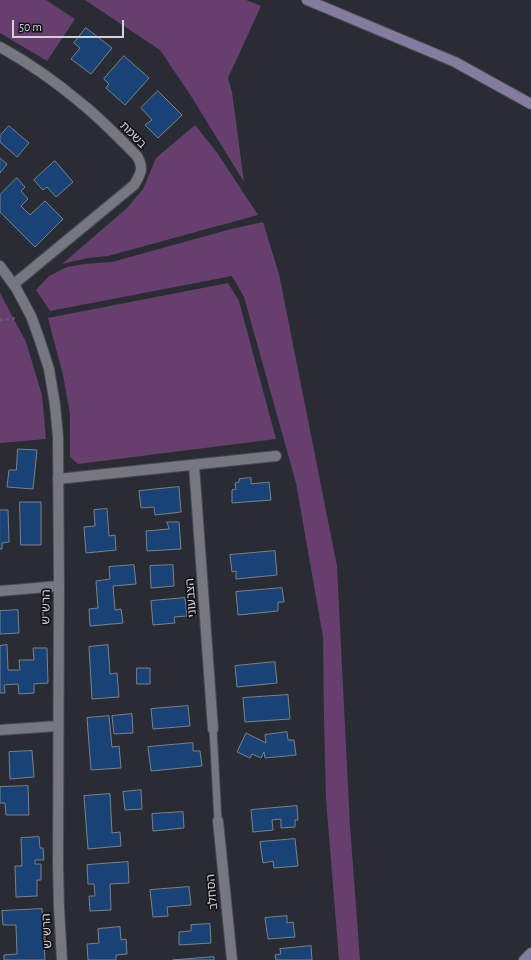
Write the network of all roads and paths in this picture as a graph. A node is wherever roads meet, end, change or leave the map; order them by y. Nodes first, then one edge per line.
1 (307, 0) edge
2 (0, 47) edge
3 (531, 104) edge
4 (0, 266) edge
5 (14, 284) junction
6 (31, 316) junction
7 (0, 320) edge
8 (276, 456) dead end
9 (194, 464) junction
10 (58, 479) junction
11 (59, 586) junction
12 (0, 591) edge
13 (58, 726) junction
14 (213, 729) joint
15 (0, 730) edge
16 (218, 821) joint
17 (531, 953) edge
18 (62, 960) edge
19 (232, 960) edge
20 (524, 960) edge

1 - 3 main road
2 - 5 street, בשמת
4 - 5 street, הרש''ש
5 - 6 street, הרש''ש
6 - 7 path
6 - 10 street, הרש''ש
8 - 9 street
9 - 10 street
9 - 14 street, הצבעוני
10 - 11 street, הרש''ש
11 - 12 street
11 - 13 street, הרש''ש
13 - 15 street
13 - 18 street, הרש''ש
14 - 16 lane
16 - 19 street, הסחלב
17 - 20 main road

